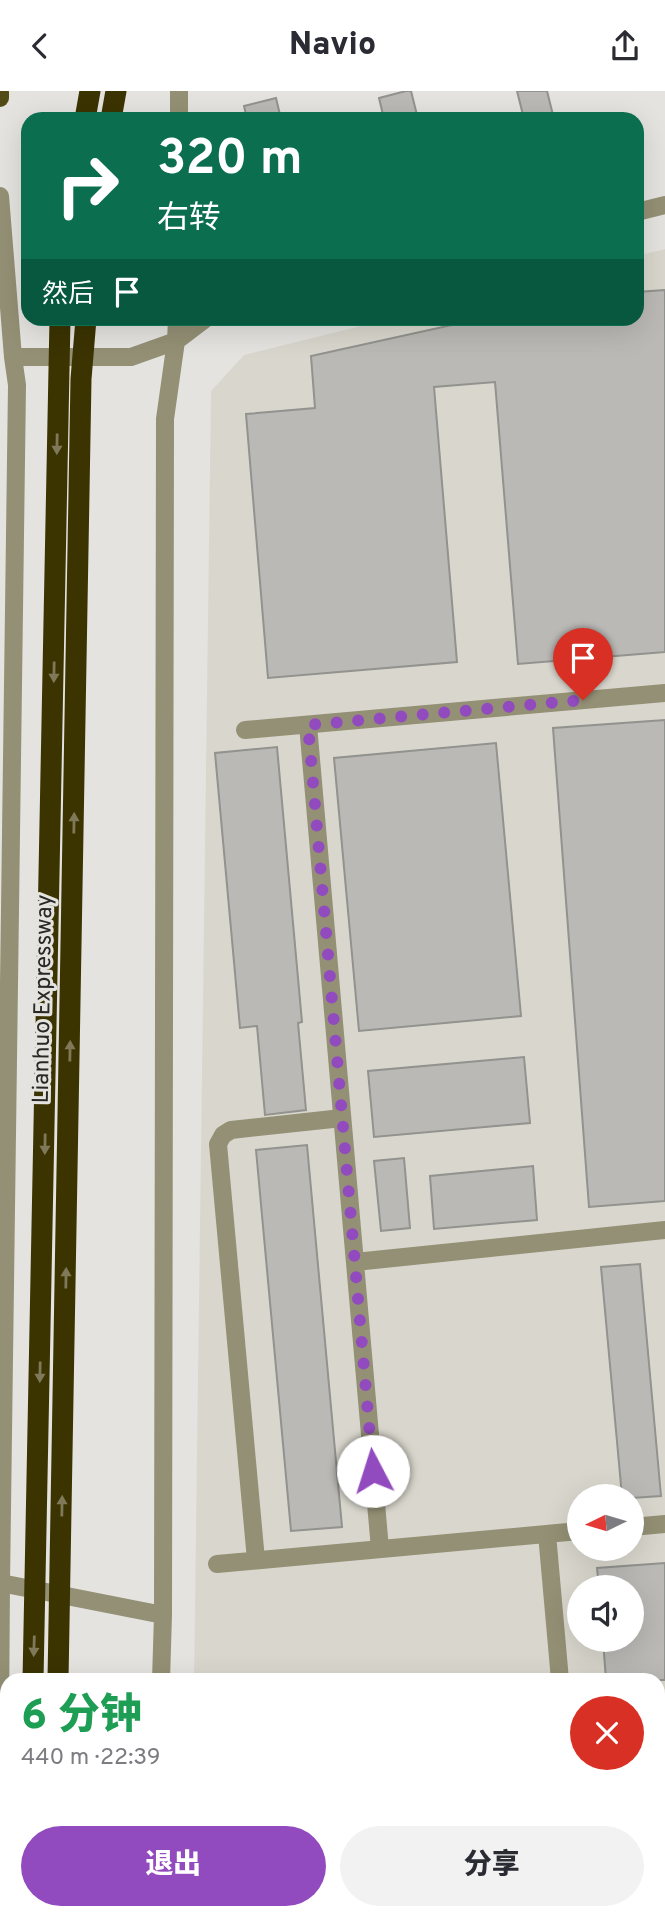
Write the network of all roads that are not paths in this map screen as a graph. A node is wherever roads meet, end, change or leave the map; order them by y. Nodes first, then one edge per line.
1 (90, 91) edge
2 (116, 91) edge
3 (179, 91) edge
4 (86, 112) edge
5 (112, 112) edge
6 (179, 112) edge
7 (0, 196) edge
8 (665, 205) edge
9 (644, 210) edge
10 (60, 326) edge
11 (85, 326) edge
12 (177, 326) edge
13 (196, 326) edge
14 (176, 341) junction
15 (13, 357) junction
16 (665, 693) edge
17 (308, 725) junction
18 (245, 730) dead end
19 (342, 1118) junction
20 (665, 1230) edge
21 (355, 1262) junction
22 (665, 1524) edge
23 (644, 1526) edge
24 (567, 1532) edge
25 (547, 1534) junction
26 (380, 1549) junction
27 (256, 1560) junction
28 (217, 1564) dead end
29 (1, 1583) edge
30 (163, 1615) junction
31 (0, 1673) edge
32 (33, 1673) edge
33 (58, 1673) edge
34 (161, 1673) edge
35 (559, 1673) edge

1 - 4 highway
2 - 5 highway
3 - 6 street
7 - 15 street
8 - 9 street
10 -> 32 highway, Lianhuo Expressway
33 -> 11 highway, Lianhuo Expressway
12 - 14 street
13 - 14 street
14 - 15 street
14 - 30 street
15 - 29 street
16 - 17 street
17 - 18 street
17 - 19 street
19 - 21 street
19 - 27 street
20 - 21 street
21 - 26 street
22 - 23 street
24 - 25 street
25 - 26 street
25 - 35 street
26 - 27 street
27 - 28 street
29 - 30 street
29 - 31 street
30 - 34 street

